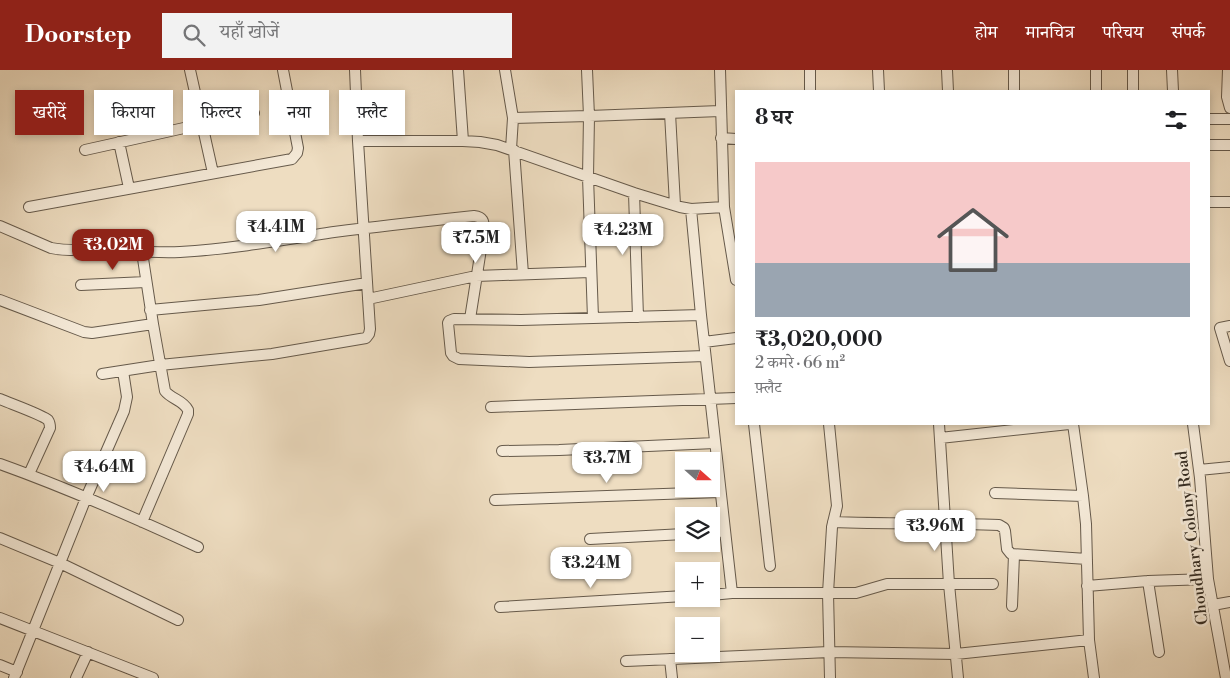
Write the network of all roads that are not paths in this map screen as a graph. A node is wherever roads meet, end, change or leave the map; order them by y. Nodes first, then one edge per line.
1 (190, 70) edge
2 (283, 70) edge
3 (356, 70) edge
4 (458, 70) edge
5 (505, 70) edge
6 (587, 70) edge
7 (720, 70) edge
8 (810, 70) edge
9 (878, 70) edge
10 (947, 70) edge
11 (1014, 70) edge
12 (1096, 70) edge
13 (1133, 70) edge
14 (1172, 70) edge
15 (1228, 70) edge
16 (194, 90) edge
17 (810, 90) edge
18 (879, 90) edge
19 (948, 90) edge
20 (1014, 90) edge
21 (1096, 90) edge
22 (1133, 90) edge
23 (1173, 90) edge
24 (1230, 108) edge
25 (720, 111) junction
26 (670, 113) junction
27 (589, 116) junction
28 (513, 118) junction
29 (1210, 119) edge
30 (1230, 119) edge
31 (183, 128) edge
32 (204, 135) edge
33 (721, 138) junction
34 (735, 139) edge
35 (358, 141) junction
36 (463, 141) junction
37 (119, 142) junction
38 (1210, 145) edge
39 (1230, 145) edge
40 (85, 150) dead end
41 (513, 150) junction
42 (213, 173) junction
43 (588, 177) junction
44 (130, 188) junction
45 (634, 193) junction
46 (1210, 202) edge
47 (1230, 202) edge
48 (675, 206) junction
49 (29, 207) dead end
50 (724, 207) junction
51 (691, 209) junction
52 (0, 226) edge
53 (363, 228) junction
54 (734, 251) edge
55 (142, 252) junction
56 (735, 266) edge
57 (590, 272) junction
58 (523, 274) junction
59 (476, 276) junction
60 (146, 282) junction
61 (367, 283) junction
62 (81, 285) dead end
63 (368, 299) junction
64 (0, 300) edge
65 (150, 310) junction
66 (701, 315) junction
67 (638, 317) junction
68 (593, 318) junction
69 (470, 319) junction
70 (152, 324) junction
71 (1230, 326) edge
72 (735, 338) edge
73 (704, 342) junction
74 (705, 356) junction
75 (1230, 361) edge
76 (160, 365) junction
77 (123, 370) junction
78 (102, 374) dead end
79 (735, 398) edge
80 (0, 399) edge
81 (710, 400) junction
82 (491, 407) dead end
83 (754, 425) edge
84 (829, 425) edge
85 (939, 425) edge
86 (1062, 425) edge
87 (1071, 425) edge
88 (1193, 425) edge
89 (940, 438) junction
90 (715, 443) junction
91 (502, 451) dead end
92 (716, 452) edge
93 (0, 464) edge
94 (1230, 467) edge
95 (1199, 470) junction
96 (29, 474) junction
97 (720, 492) edge
98 (995, 493) dead end
99 (675, 494) edge
100 (1083, 496) junction
101 (86, 498) junction
102 (495, 500) dead end
103 (142, 522) junction
104 (833, 522) junction
105 (946, 523) junction
106 (720, 531) edge
107 (724, 531) junction
108 (675, 534) edge
109 (0, 538) edge
110 (590, 539) dead end
111 (198, 547) dead end
112 (1014, 555) junction
113 (1087, 559) junction
114 (60, 563) junction
115 (770, 566) dead end
116 (1208, 579) junction
117 (1148, 581) junction
118 (949, 584) junction
119 (993, 584) dead end
120 (1087, 586) junction
121 (828, 593) junction
122 (732, 594) junction
123 (720, 595) edge
124 (675, 597) edge
125 (1230, 602) edge
126 (1213, 605) junction
127 (1012, 606) dead end
128 (500, 607) dead end
129 (0, 618) edge
130 (178, 620) dead end
131 (33, 631) junction
132 (1089, 640) junction
133 (88, 652) junction
134 (829, 652) junction
135 (1159, 652) dead end
136 (955, 654) junction
137 (670, 659) junction
138 (626, 661) dead end
139 (0, 665) edge
140 (1227, 672) edge
141 (15, 675) edge
142 (76, 678) edge
143 (154, 678) edge
144 (672, 678) edge
145 (830, 678) edge
146 (958, 678) edge
147 (1094, 678) edge

1 - 16 street
2 - 42 street
3 - 35 street
4 - 36 street
5 - 28 street
6 - 27 street
7 - 25 street
8 - 17 street
9 - 18 street
10 - 19 street
11 - 20 street
12 - 21 street
13 - 22 street
14 - 23 street
15 - 24 street
25 - 26 street
25 - 33 street
26 - 27 street
26 - 48 street
27 - 28 street
27 - 43 street
28 - 41 street
29 - 30 street
31 - 37 street
32 - 42 street
33 - 34 street
33 - 50 street
35 - 36 street
35 - 53 street
36 - 41 street
37 - 40 street
37 - 44 street
38 - 39 street
41 - 43 street
41 - 58 street
42 - 44 street
43 - 45 street
43 - 57 street
44 - 49 street
45 - 48 street
45 - 67 street
46 - 47 street
48 - 51 street
50 - 51 street
50 - 54 street
51 - 66 street
52 - 55 street
53 - 55 street
53 - 59 street
53 - 61 street
54 - 56 street
55 - 60 street
57 - 58 street
57 - 68 street
58 - 59 street
59 - 63 street
59 - 69 street
60 - 62 street
60 - 65 street
61 - 63 street
61 - 65 street
63 - 76 street
64 - 70 street
65 - 70 street
66 - 67 street
66 - 73 street
67 - 68 street
68 - 69 street
69 - 74 street
70 - 76 street
71 - 75 street
72 - 73 street
73 - 74 street
74 - 81 street
76 - 77 street
76 - 103 street
77 - 78 street
77 - 101 street
79 - 81 street
80 - 96 street
81 - 82 street
81 - 90 street
83 - 115 street
84 - 104 street
85 - 89 street
86 - 89 street
87 - 100 street
88 - 95 street, Choudhary Colony Road
89 - 105 street
90 - 91 street
90 - 92 street
93 - 96 street
94 - 95 street
95 - 116 street, Choudhary Colony Road
96 - 101 street
97 - 107 street
98 - 100 street
99 - 102 street
100 - 113 street
101 - 103 street
101 - 114 street
103 - 111 street
104 - 105 street
104 - 121 street
105 - 112 street
105 - 118 street
106 - 107 street
107 - 122 street
108 - 110 street
109 - 114 street
112 - 113 street
112 - 127 street
113 - 120 street
114 - 130 street
114 - 131 street
116 - 117 street
116 - 126 street, Choudhary Colony Road
117 - 120 street
117 - 135 street
118 - 119 street
118 - 121 street
118 - 136 street
120 - 132 street
121 - 122 street
121 - 134 street
122 - 123 street
124 - 128 street
125 - 126 street
126 - 140 street, Choudhary Colony Road
129 - 131 street
131 - 133 street
131 - 141 street
132 - 136 street
132 - 147 street
133 - 142 street
133 - 143 street
134 - 136 street
134 - 137 street
134 - 145 street
136 - 146 street
137 - 138 street
137 - 144 street
139 - 141 street

